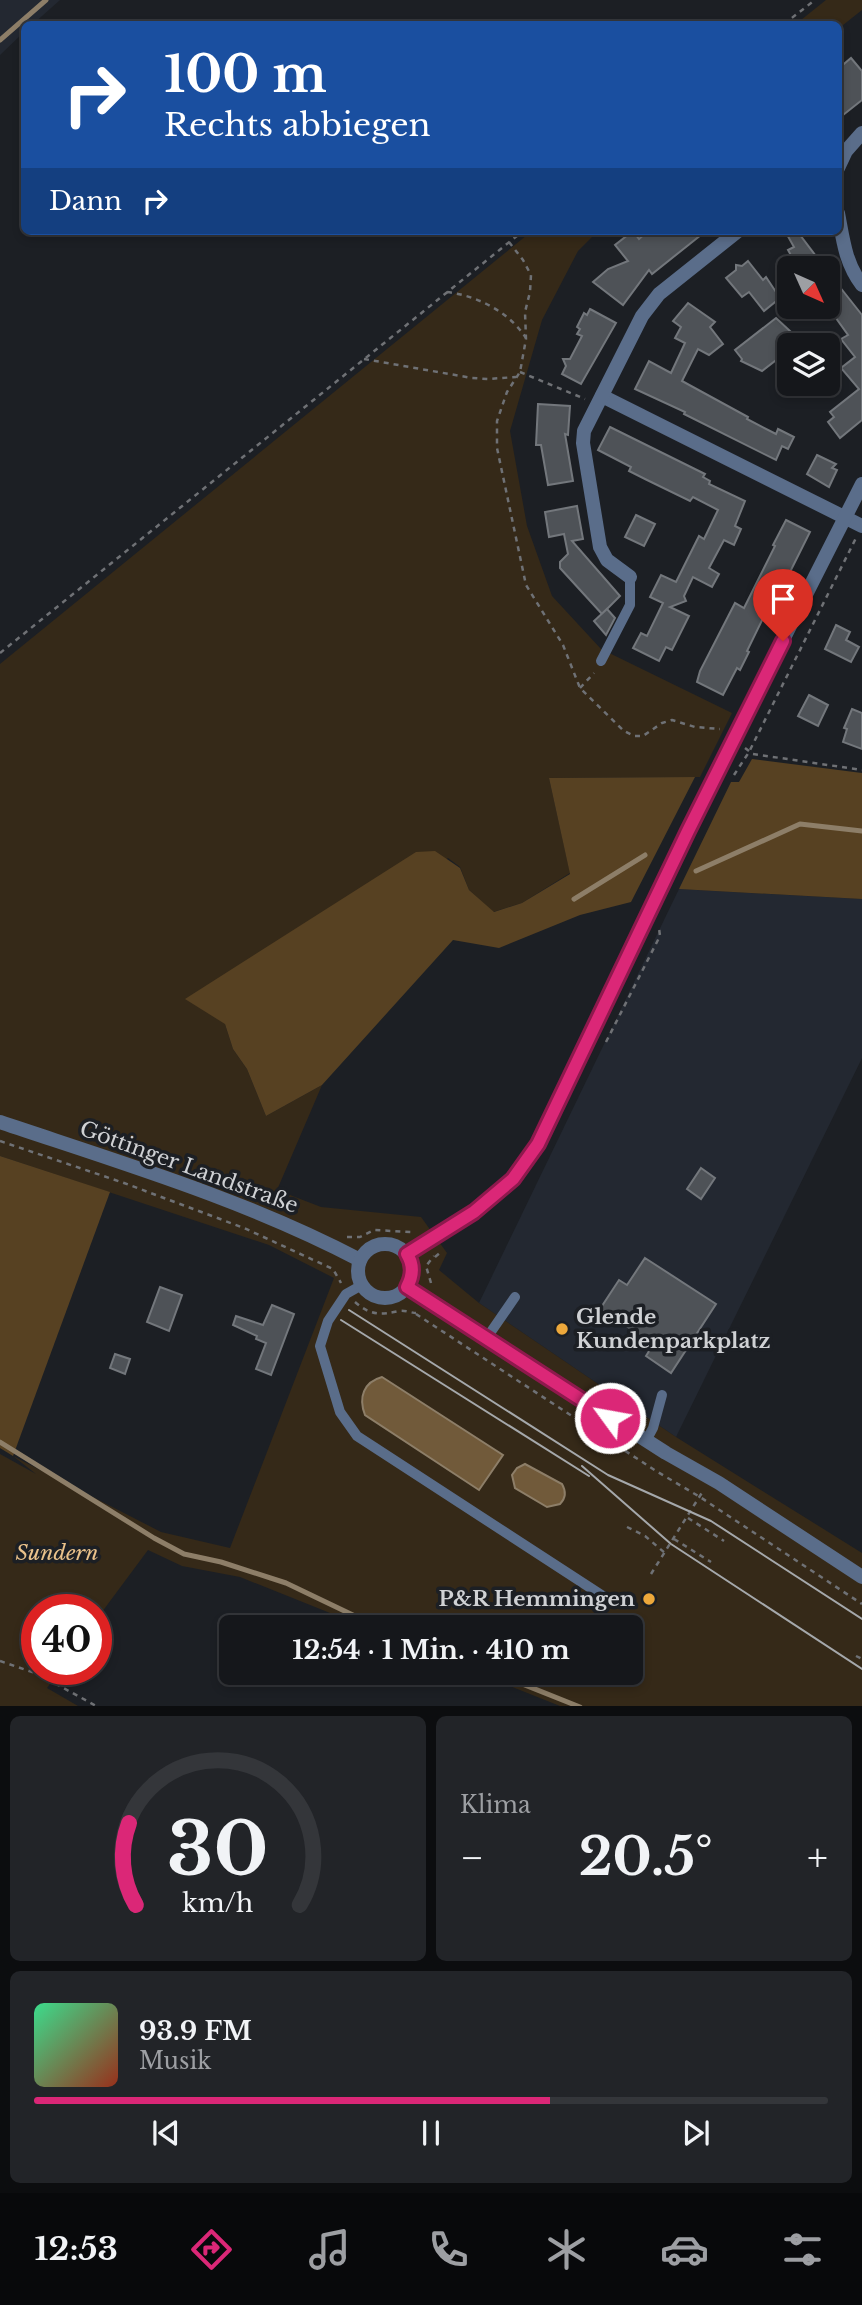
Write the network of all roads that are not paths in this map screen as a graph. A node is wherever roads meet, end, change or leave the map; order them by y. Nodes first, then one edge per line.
1 (862, 133) edge
2 (842, 160) edge
3 (733, 235) edge
4 (842, 235) edge
5 (862, 285) edge
6 (600, 400) junction
7 (862, 484) edge
8 (845, 519) junction
9 (859, 532) edge
10 (630, 577) joint
11 (601, 661) road end
12 (0, 1122) edge
13 (407, 1254) junction
14 (360, 1260) junction
15 (362, 1285) junction
16 (407, 1287) junction
17 (514, 1297) dead end
18 (486, 1339) junction
19 (662, 1395) dead end
20 (646, 1441) junction
21 (862, 1577) edge
22 (606, 1598) dead end

1 - 2 street
3 - 6 street
4 - 5 street
6 - 8 street
6 - 10 street
7 - 8 street
8 - 9 street
8 - 13 street
10 - 11 lane
12 - 14 street, Göttinger Landstraße
13 - 14 street
13 - 16 street
14 - 15 street
15 - 16 street
15 - 22 lane
16 - 18 street
17 - 18 lane
18 - 20 street
19 - 20 lane
20 - 21 street

